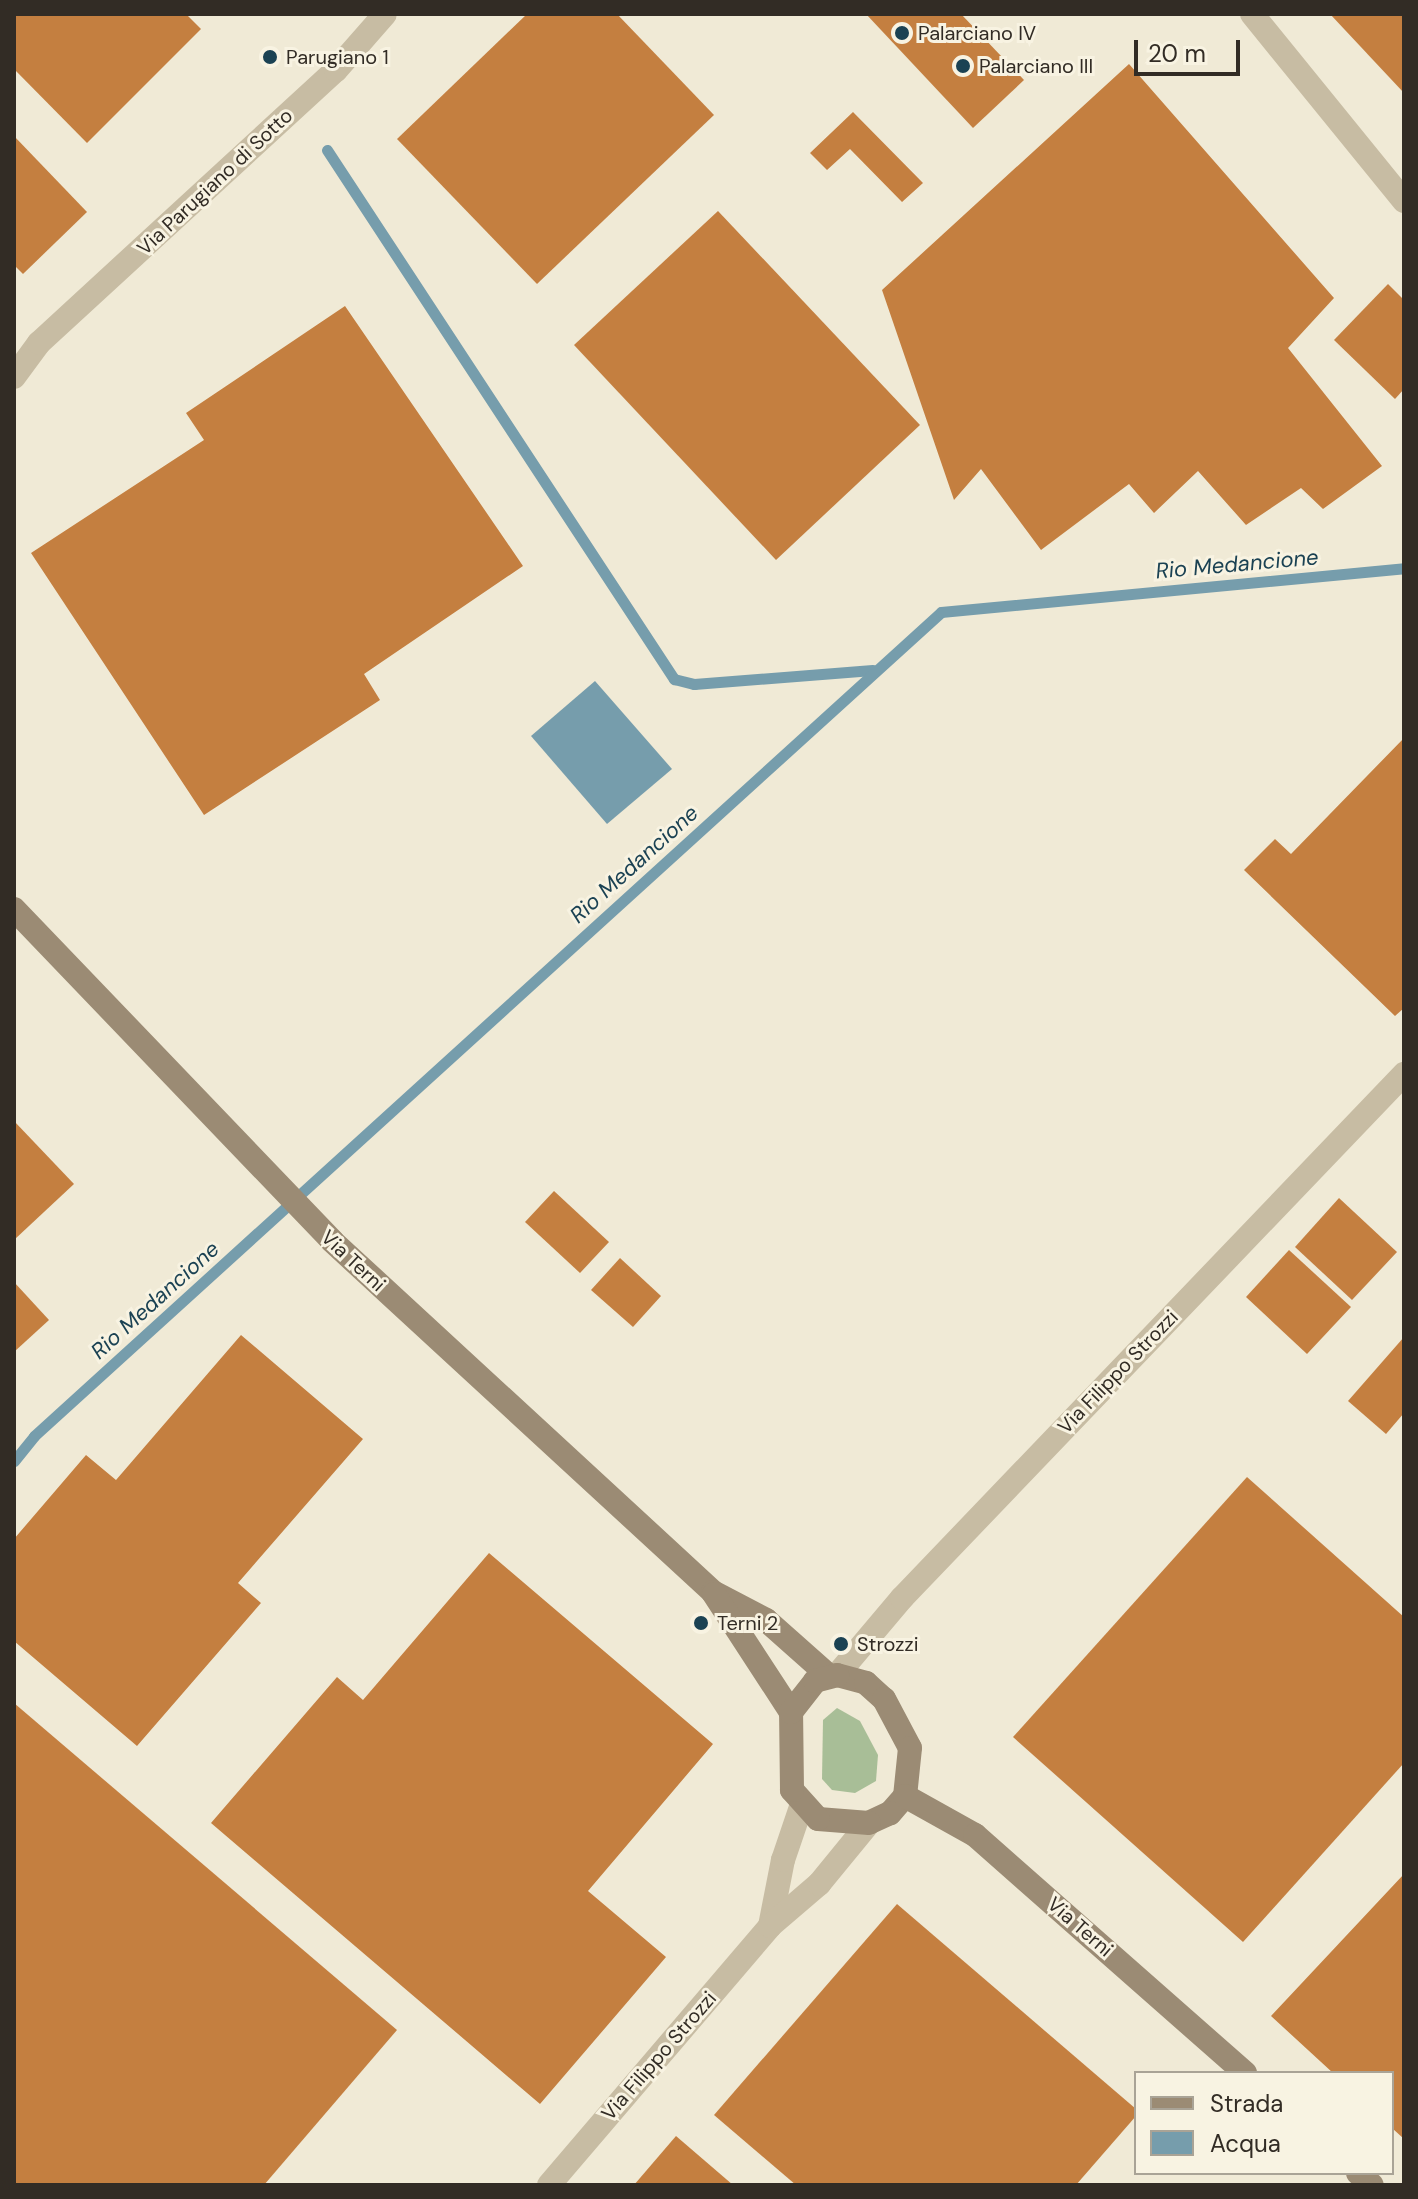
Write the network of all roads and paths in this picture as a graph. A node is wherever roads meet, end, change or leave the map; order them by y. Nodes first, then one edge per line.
1 (385, 14) edge
2 (1252, 14) edge
3 (1404, 201) edge
4 (39, 343) junction
5 (14, 356) edge
6 (14, 377) edge
7 (14, 909) edge
8 (1404, 1074) edge
9 (713, 1592) junction
10 (833, 1676) junction
11 (791, 1712) junction
12 (905, 1796) junction
13 (801, 1807) junction
14 (869, 1823) junction
15 (770, 1926) junction
16 (1243, 2071) edge
17 (549, 2185) edge

1 - 4 street, Via Parugiano di Sotto
2 - 3 street
4 - 5 street, Via Parugiano di Sotto
4 - 6 street, Via Parugiano di Sotto
7 - 9 street, Via Terni
8 - 10 street, Via Filippo Strozzi
9 - 10 street, Via Terni
9 - 11 street, Via Terni
10 - 11 street
10 - 12 street
11 - 13 street
12 - 14 street
12 - 16 street, Via Terni
13 - 14 street
13 - 15 street, Via Filippo Strozzi
14 - 15 street, Via Filippo Strozzi
15 - 17 street, Via Filippo Strozzi

